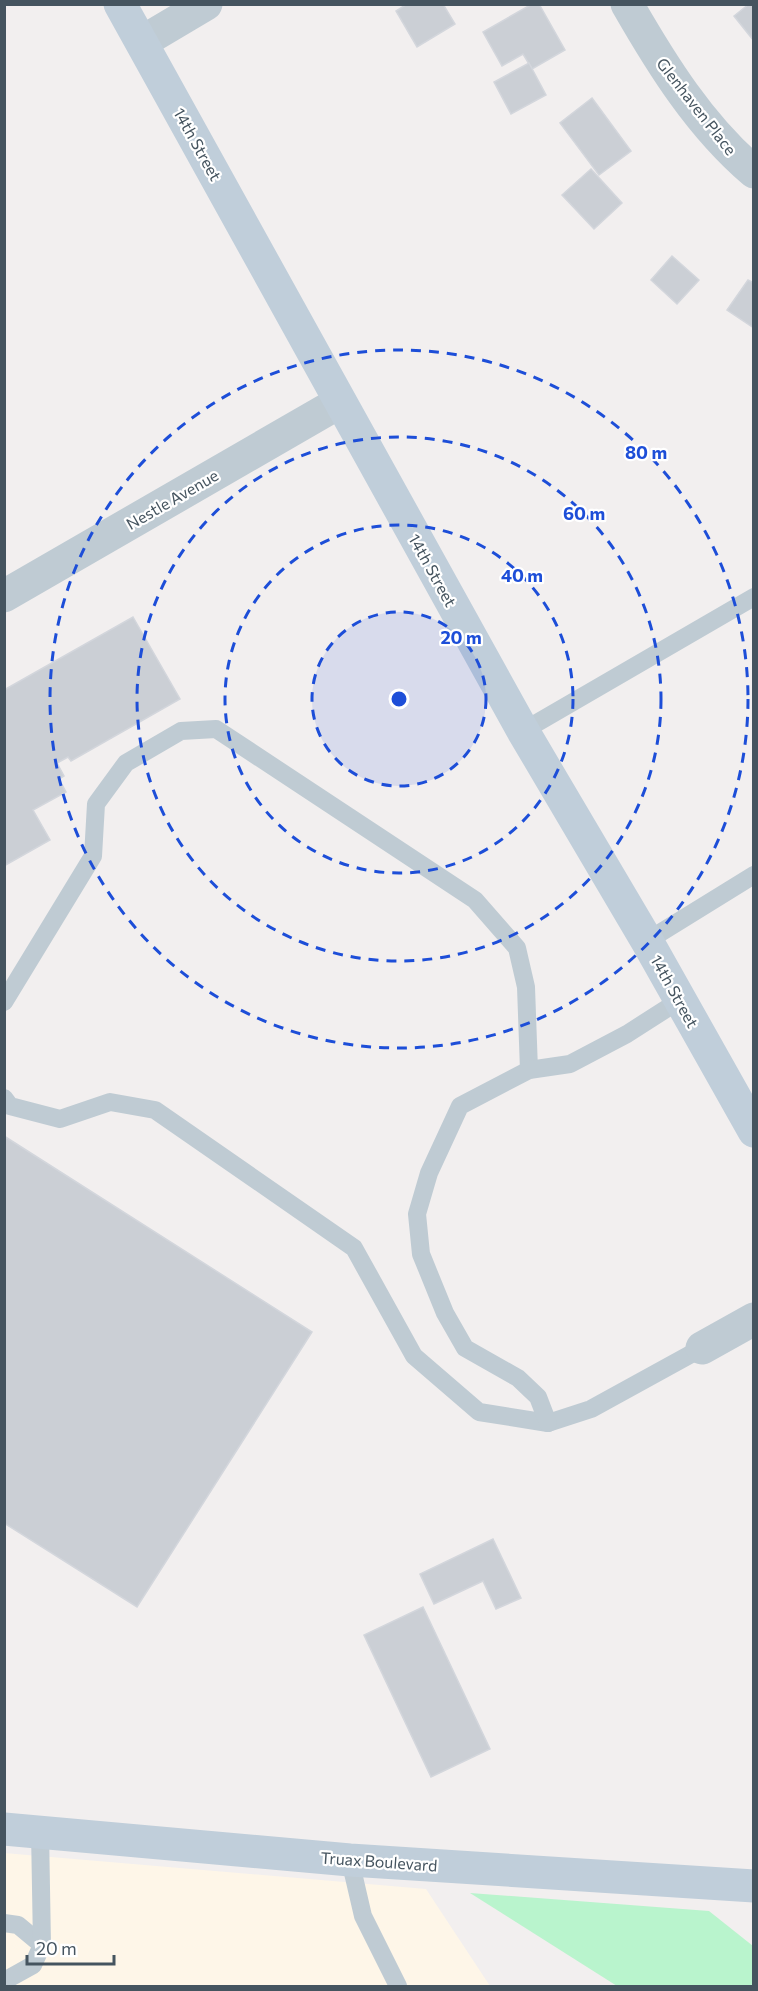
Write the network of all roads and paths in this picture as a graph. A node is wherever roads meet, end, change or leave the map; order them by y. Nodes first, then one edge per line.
1 (120, 4) edge
2 (206, 4) edge
3 (627, 4) edge
4 (142, 42) junction
5 (753, 172) edge
6 (340, 402) junction
7 (4, 596) edge
8 (753, 597) edge
9 (523, 731) junction
10 (753, 875) edge
11 (647, 941) junction
12 (680, 1000) junction
13 (4, 1002) edge
14 (529, 1070) junction
15 (4, 1098) edge
16 (753, 1131) edge
17 (753, 1319) edge
18 (702, 1348) joint
19 (548, 1423) junction
20 (4, 1829) edge
21 (40, 1831) junction
22 (350, 1860) junction
23 (753, 1886) edge
24 (4, 1923) edge
25 (42, 1945) junction
26 (4, 1981) edge
27 (398, 1986) edge

1 - 4 street, 14th Street
2 - 4 street
3 - 5 street, Glenhaven Place
4 - 6 street, 14th Street
6 - 7 street, Nestle Avenue
6 - 9 street, 14th Street
8 - 9 lane
9 - 11 street, 14th Street
10 - 11 lane
11 - 12 street, 14th Street
12 - 14 lane
12 - 16 street, 14th Street
13 - 14 lane
14 - 19 lane
15 - 19 lane
17 - 18 street
18 - 19 lane
20 - 21 street, Truax Boulevard
21 - 22 street, Truax Boulevard
21 - 25 lane
22 - 23 street, Truax Boulevard
22 - 27 lane
24 - 25 lane
25 - 26 lane

